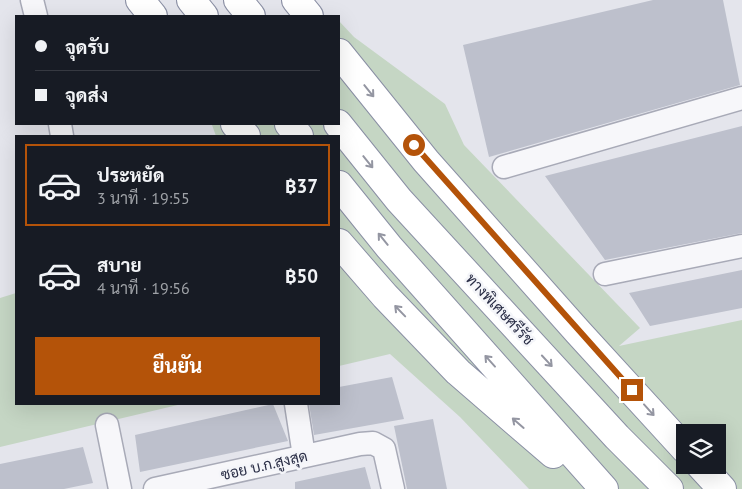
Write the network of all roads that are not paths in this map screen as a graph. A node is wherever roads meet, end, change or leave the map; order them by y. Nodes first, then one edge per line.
1 (32, 0) edge
2 (140, 0) edge
3 (191, 0) edge
4 (238, 0) edge
5 (296, 0) edge
6 (36, 15) edge
7 (152, 15) edge
8 (203, 15) edge
9 (250, 15) edge
10 (309, 15) edge
11 (340, 54) edge
12 (742, 98) edge
13 (236, 125) edge
14 (290, 125) edge
15 (339, 125) edge
16 (245, 135) edge
17 (299, 135) edge
18 (504, 167) dead end
19 (340, 186) edge
20 (340, 244) edge
21 (742, 246) edge
22 (605, 274) dead end
23 (296, 405) edge
24 (107, 425) dead end
25 (676, 439) edge
26 (304, 456) junction
27 (708, 474) edge
28 (120, 489) edge
29 (155, 489) edge
30 (393, 489) edge
31 (594, 489) edge
32 (604, 489) edge
33 (669, 489) edge
34 (722, 489) edge

1 - 6 street
2 - 7 highway
3 - 8 highway
4 - 9 highway
5 - 10 highway
11 -> 25 highway
12 - 18 street
13 - 16 highway
14 - 17 highway
15 -> 33 highway, ทางพิเศษศรีรัช
32 -> 19 highway
31 -> 20 highway
21 - 22 street
23 - 26 street
24 - 28 street
26 - 29 street, ซอย บ.ก.สูงสุด
26 - 30 street, ซอย บ.ก.สูงสุด
27 - 34 highway

